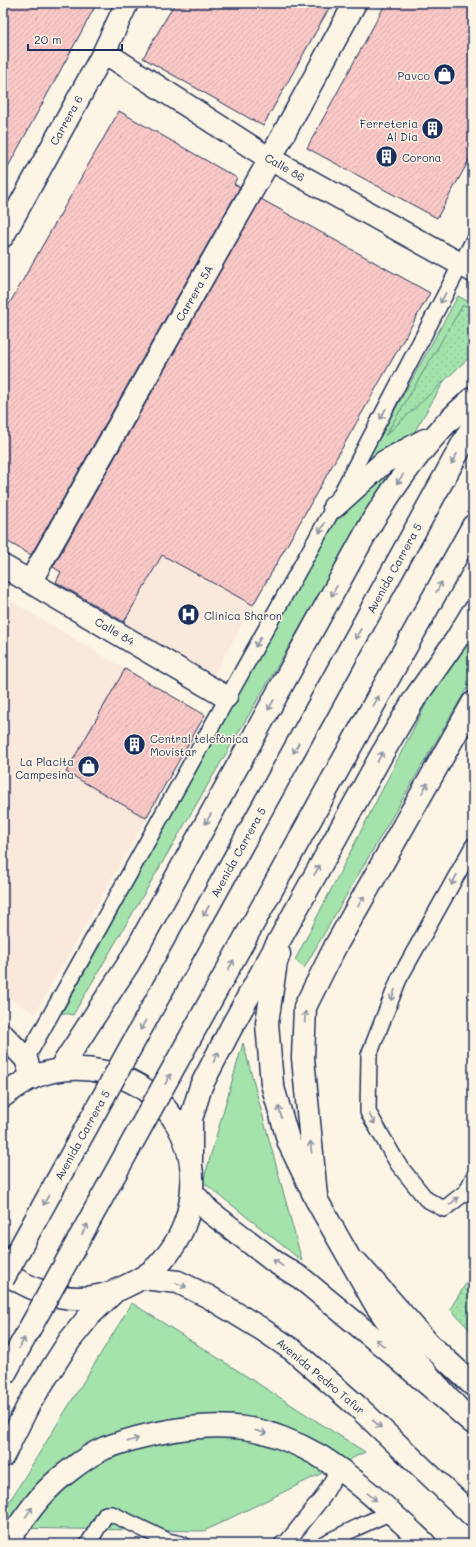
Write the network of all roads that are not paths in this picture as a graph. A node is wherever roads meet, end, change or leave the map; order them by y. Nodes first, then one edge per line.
1 (128, 3) edge
2 (355, 3) edge
3 (104, 52) junction
4 (270, 159) junction
5 (4, 231) edge
6 (473, 241) edge
7 (467, 267) edge
8 (473, 398) edge
9 (473, 425) edge
10 (439, 432) junction
11 (334, 507) junction
12 (473, 526) edge
13 (3, 566) edge
14 (30, 582) junction
15 (473, 612) edge
16 (226, 697) junction
17 (473, 704) edge
18 (473, 846) edge
19 (298, 904) junction
20 (3, 1035) edge
21 (60, 1070) junction
22 (17, 1080) edge
23 (191, 1161) junction
24 (473, 1178) edge
25 (193, 1192) junction
26 (316, 1199) junction
27 (341, 1244) junction
28 (3, 1271) edge
29 (143, 1278) junction
30 (3, 1279) edge
31 (114, 1292) junction
32 (3, 1377) edge
33 (473, 1385) edge
34 (468, 1419) edge
35 (3, 1456) edge
36 (338, 1470) junction
37 (391, 1512) junction
38 (473, 1516) edge
39 (172, 1543) edge
40 (6, 1544) edge
41 (88, 1544) edge
42 (282, 1544) edge
43 (324, 1544) edge
44 (425, 1544) edge

1 - 3 main road, Carrera 6
2 - 4 main road, Carrera 5A
3 - 4 main road, Calle 86
3 - 5 main road, Carrera 6
4 - 7 main road, Calle 86
4 - 14 main road, Carrera 5A
6 - 7 lane
7 -> 11 lane
8 - 10 main road
9 -> 30 main road, Avenida Carrera 5, bridge
10 - 11 main road
10 -> 21 main road
11 -> 16 lane
32 -> 12 main road, bridge
13 - 14 main road, Calle 84
14 - 16 main road, Calle 84
19 -> 15 main road
16 - 22 lane
26 -> 17 main road
18 -> 24 lane
23 -> 19 main road
26 -> 19 main road
20 - 22 main road
21 - 22 main road
21 - 23 main road
23 - 25 main road
25 - 29 main road
34 -> 25 main road
26 - 27 main road
27 - 33 main road
27 - 34 main road
28 - 31 main road
29 - 31 main road
29 -> 38 main road, Avenida Pedro Tafur
31 - 35 main road
36 -> 37 main road
40 -> 36 main road
36 - 42 lane
37 - 43 lane
37 - 44 main road
39 - 41 lane

